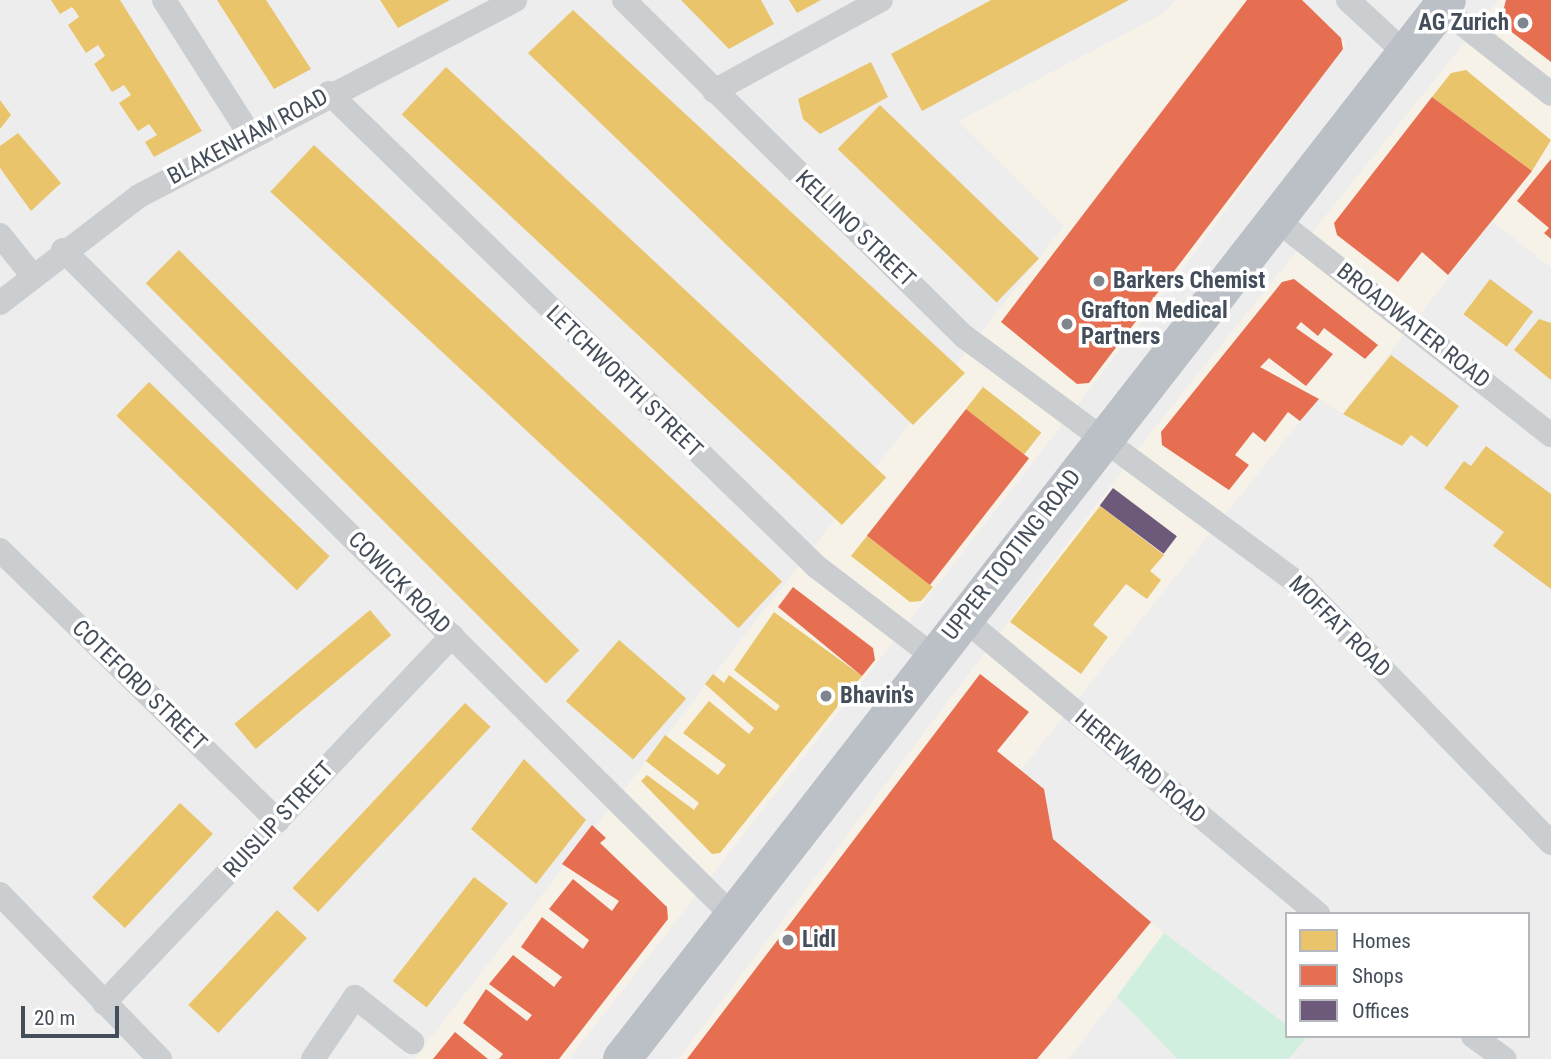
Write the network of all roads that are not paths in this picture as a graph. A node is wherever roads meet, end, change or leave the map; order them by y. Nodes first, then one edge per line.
1 (164, 0) edge
2 (515, 0) edge
3 (624, 0) edge
4 (881, 0) edge
5 (1348, 0) edge
6 (1444, 3) edge
7 (1404, 52) junction
8 (714, 91) junction
9 (329, 93) junction
10 (1551, 94) edge
11 (250, 135) junction
12 (1274, 218) junction
13 (0, 235) edge
14 (63, 250) junction
15 (32, 275) junction
16 (0, 303) edge
17 (1551, 435) edge
18 (1101, 440) junction
19 (0, 550) edge
20 (964, 619) junction
21 (452, 636) junction
22 (933, 656) junction
23 (278, 821) junction
24 (1551, 843) edge
25 (0, 894) edge
26 (1316, 912) edge
27 (733, 916) junction
28 (104, 1003) junction
29 (1477, 1038) edge
30 (412, 1042) dead end
31 (160, 1059) edge
32 (313, 1059) edge
33 (622, 1059) edge
34 (1505, 1059) edge

1 - 11 street
2 - 9 street, BLAKENHAM ROAD
3 - 8 street, KELLINO STREET
4 - 8 street
5 - 7 street
6 - 7 highway, UPPER TOOTING ROAD
6 - 10 street
7 - 12 highway, UPPER TOOTING ROAD
8 - 18 street, KELLINO STREET
9 - 11 street, BLAKENHAM ROAD
9 - 22 street, LETCHWORTH STREET
11 - 14 street, BLAKENHAM ROAD
12 - 17 street, BROADWATER ROAD
12 - 18 highway, UPPER TOOTING ROAD
13 - 15 street
14 - 15 street, BLAKENHAM ROAD
14 - 21 street, COWICK ROAD
15 - 16 street, BLAKENHAM ROAD
18 - 20 highway, UPPER TOOTING ROAD
18 - 24 street, MOFFAT ROAD
19 - 23 street, COTEFORD STREET
20 - 22 highway, UPPER TOOTING ROAD
20 - 26 street, HEREWARD ROAD
21 - 23 street, RUISLIP STREET
21 - 27 street, COWICK ROAD
22 - 27 highway, UPPER TOOTING ROAD
23 - 28 street, RUISLIP STREET
25 - 28 street
27 - 33 highway, UPPER TOOTING ROAD
28 - 31 street
29 - 34 street
30 - 32 street

